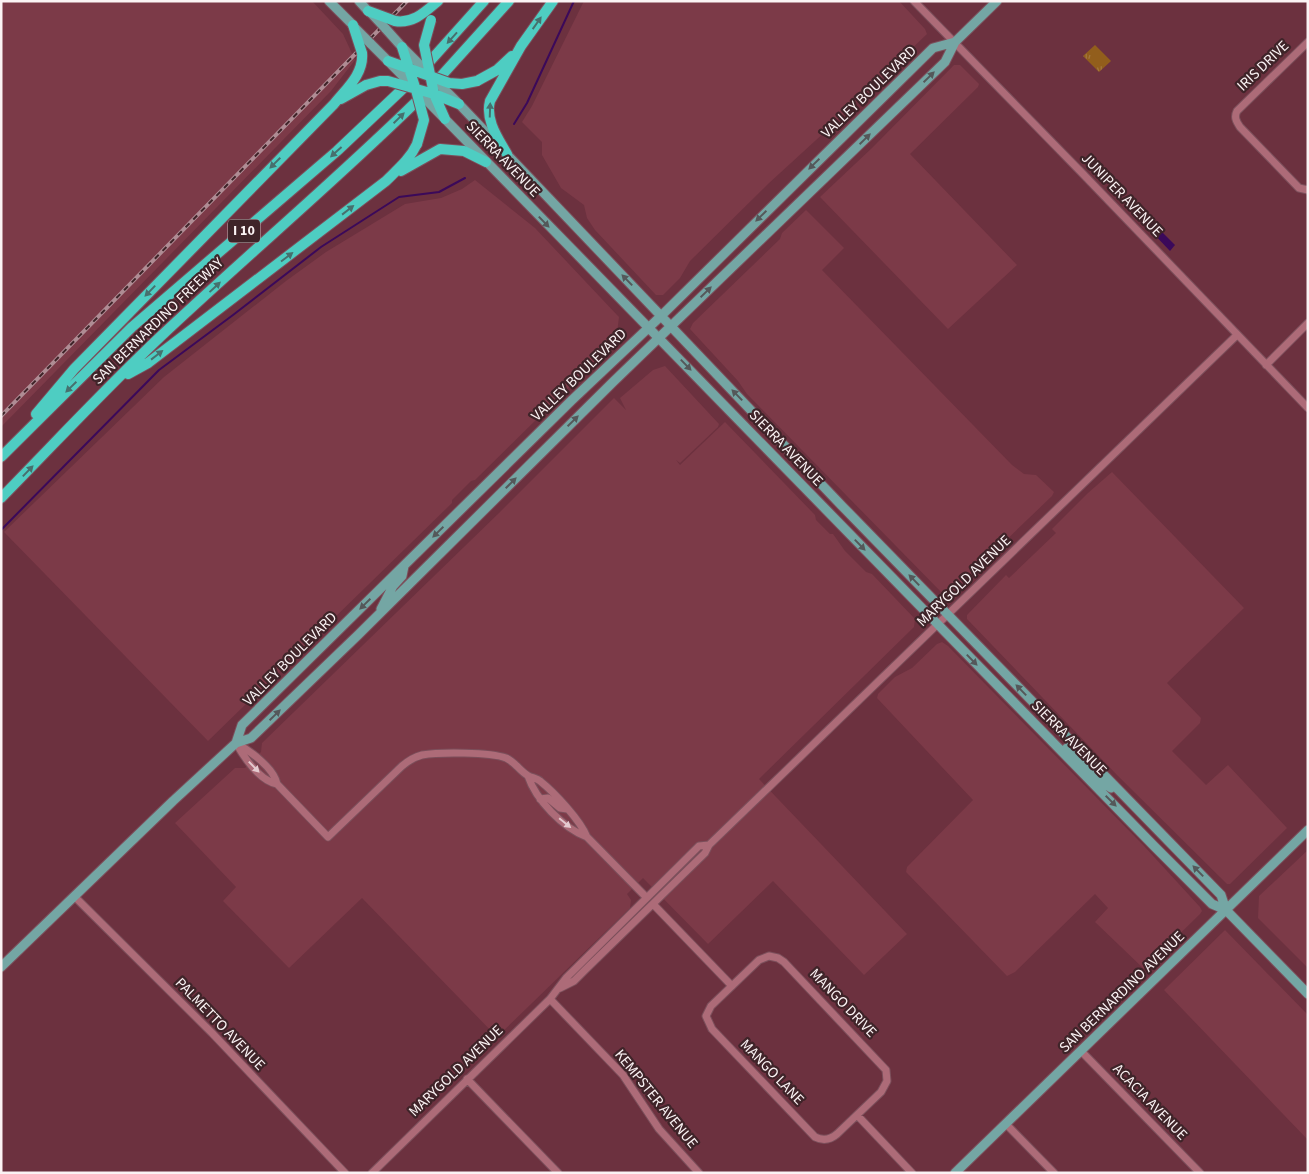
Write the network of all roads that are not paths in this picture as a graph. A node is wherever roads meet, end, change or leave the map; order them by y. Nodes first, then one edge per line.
1 (330, 1) edge
2 (359, 1) edge
3 (438, 1) edge
4 (443, 1) edge
5 (484, 1) edge
6 (509, 1) edge
7 (553, 1) edge
8 (914, 1) edge
9 (997, 1) edge
10 (368, 11) junction
11 (353, 25) junction
12 (955, 42) junction
13 (1308, 42) edge
14 (521, 46) junction
15 (402, 47) junction
16 (388, 61) junction
17 (410, 69) junction
18 (430, 75) junction
19 (416, 90) junction
20 (434, 94) junction
21 (334, 104) junction
22 (459, 104) junction
23 (445, 119) junction
24 (507, 154) junction
25 (486, 162) junction
26 (386, 181) junction
27 (1308, 190) edge
28 (661, 316) junction
29 (1308, 323) edge
30 (671, 326) junction
31 (648, 328) junction
32 (1237, 336) junction
33 (659, 337) junction
34 (1266, 365) junction
35 (116, 380) junction
36 (1308, 408) edge
37 (1, 456) edge
38 (1, 498) edge
39 (404, 566) junction
40 (948, 615) junction
41 (378, 616) junction
42 (938, 625) junction
43 (236, 743) junction
44 (1063, 752) junction
45 (528, 776) junction
46 (1122, 794) junction
47 (540, 799) junction
48 (567, 809) junction
49 (1308, 830) edge
50 (587, 836) junction
51 (709, 845) junction
52 (74, 896) junction
53 (646, 897) junction
54 (652, 904) junction
55 (1226, 910) junction
56 (1, 967) edge
57 (585, 970) junction
58 (732, 986) junction
59 (560, 988) junction
60 (1308, 994) edge
61 (550, 999) junction
62 (1081, 1051) junction
63 (467, 1079) junction
64 (857, 1115) junction
65 (1006, 1124) junction
66 (345, 1173) edge
67 (372, 1173) edge
68 (558, 1173) edge
69 (699, 1173) edge
70 (912, 1173) edge
71 (955, 1173) edge
72 (1054, 1173) edge
73 (1200, 1173) edge

1 - 11 main road, SIERRA AVENUE
2 - 10 main road, SIERRA AVENUE
3 - 10 highway, bridge
4 - 18 highway, bridge
5 -> 37 highway, SAN BERNARDINO FREEWAY / I 10
35 -> 6 highway, SAN BERNARDINO FREEWAY / I 10
14 -> 7 highway
8 - 12 street, JUNIPER AVENUE
9 - 12 main road, VALLEY BOULEVARD
10 - 15 main road, SIERRA AVENUE, bridge
11 - 16 main road, SIERRA AVENUE, bridge
11 - 21 highway, bridge
12 -> 28 main road, VALLEY BOULEVARD
30 -> 12 main road, VALLEY BOULEVARD
12 - 32 street, JUNIPER AVENUE
13 - 27 street, IRIS DRIVE
14 - 18 highway, bridge
24 -> 14 highway
15 - 17 highway, bridge
15 - 18 main road, SIERRA AVENUE, bridge
16 - 17 highway, bridge
16 - 19 main road, SIERRA AVENUE, bridge
17 - 18 highway, bridge
17 - 19 highway, bridge
18 - 20 highway, bridge
18 - 22 main road, SIERRA AVENUE, bridge
19 - 20 highway, bridge
19 - 21 highway, bridge
19 - 23 main road, SIERRA AVENUE, bridge
19 - 26 highway, bridge
20 - 22 highway, bridge
20 - 23 highway, bridge
21 -> 37 highway
22 - 24 main road, SIERRA AVENUE
23 - 25 main road, SIERRA AVENUE
28 -> 24 main road, SIERRA AVENUE
25 - 26 highway
25 -> 31 main road, SIERRA AVENUE
35 -> 26 highway
28 - 30 main road, SIERRA AVENUE
28 - 31 main road, VALLEY BOULEVARD
29 - 34 street
30 - 33 main road, VALLEY BOULEVARD
40 -> 30 main road, SIERRA AVENUE
31 - 33 main road, SIERRA AVENUE
31 -> 39 main road, VALLEY BOULEVARD
32 - 34 street, JUNIPER AVENUE
32 - 40 street, MARYGOLD AVENUE
41 -> 33 main road, VALLEY BOULEVARD
33 -> 42 main road, SIERRA AVENUE
34 - 36 street, JUNIPER AVENUE
38 -> 35 highway, SAN BERNARDINO FREEWAY / I 10
39 - 41 main road
39 -> 43 main road, VALLEY BOULEVARD
40 - 42 street, MARYGOLD AVENUE
46 -> 40 main road, SIERRA AVENUE
43 -> 41 main road, VALLEY BOULEVARD
42 -> 44 main road, SIERRA AVENUE
42 - 51 street, MARYGOLD AVENUE
43 - 45 street
43 - 52 main road, VALLEY BOULEVARD
44 - 46 main road
44 -> 55 main road, SIERRA AVENUE
45 - 47 street
45 - 48 street
55 -> 46 main road, SIERRA AVENUE
47 - 48 street
47 -> 50 street
48 - 50 street
49 - 55 main road, SAN BERNARDINO AVENUE
50 - 53 street
51 - 53 street
51 - 54 street, MARYGOLD AVENUE
52 - 56 main road, VALLEY BOULEVARD
52 - 66 street, PALMETTO AVENUE
53 - 57 street
53 - 59 street, MARYGOLD AVENUE
54 - 57 street, MARYGOLD AVENUE
54 - 58 street
55 - 60 main road, SIERRA AVENUE
55 - 62 main road, SAN BERNARDINO AVENUE
57 - 59 street, MARYGOLD AVENUE
58 - 64 street, MANGO LANE
58 - 64 street, MANGO DRIVE
59 - 61 street, MARYGOLD AVENUE
61 - 63 street, MARYGOLD AVENUE
61 - 69 street, KEMPSTER AVENUE
62 - 65 main road, SAN BERNARDINO AVENUE
62 - 73 street, ACACIA AVENUE
63 - 67 street, MARYGOLD AVENUE
63 - 68 street
64 - 70 street
65 - 71 main road, SAN BERNARDINO AVENUE
65 - 72 street

